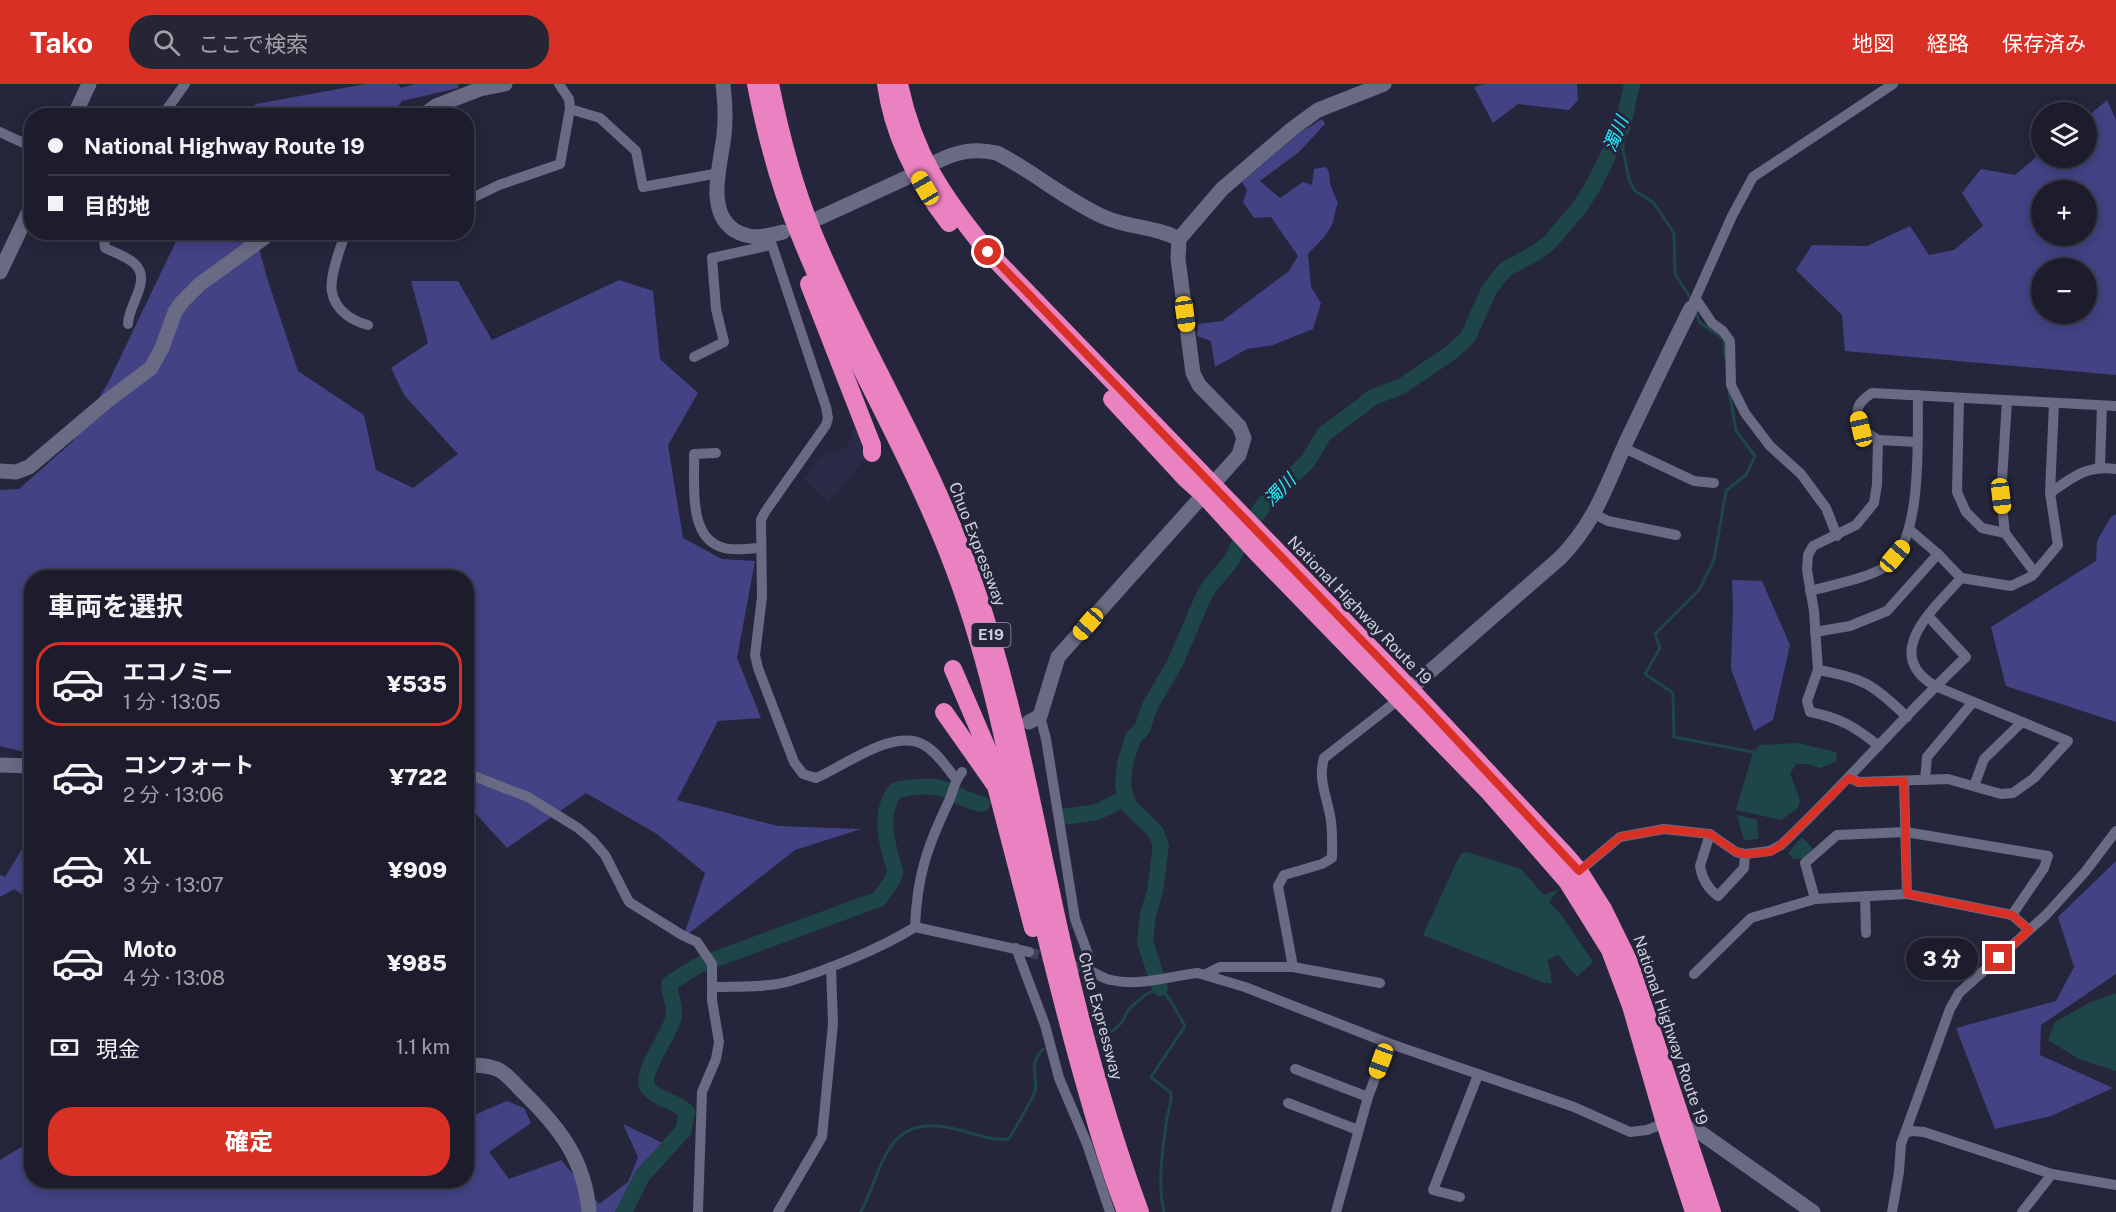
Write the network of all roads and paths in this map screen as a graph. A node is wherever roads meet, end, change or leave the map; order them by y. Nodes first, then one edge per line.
1 (89, 84) edge
2 (185, 84) edge
3 (505, 84) edge
4 (559, 84) edge
5 (723, 84) edge
6 (747, 84) edge
7 (756, 84) edge
8 (770, 84) edge
9 (886, 84) edge
10 (899, 84) edge
11 (1384, 84) edge
12 (1893, 84) edge
13 (78, 108) edge
14 (168, 108) edge
15 (433, 108) edge
16 (570, 109) junction
17 (0, 132) edge
18 (24, 143) edge
19 (938, 161) dead end
20 (719, 173) junction
21 (906, 178) dead end
22 (474, 197) edge
23 (819, 218) dead end
24 (24, 222) edge
25 (774, 237) junction
26 (1179, 239) junction
27 (104, 240) edge
28 (261, 240) edge
29 (344, 240) edge
30 (0, 272) edge
31 (1694, 303) junction
32 (128, 324) dead end
33 (368, 325) dead end
34 (694, 357) dead end
35 (1918, 395) junction
36 (1959, 399) junction
37 (2007, 401) junction
38 (2054, 403) junction
39 (2102, 406) junction
40 (2116, 406) edge
41 (1878, 440) junction
42 (1917, 442) junction
43 (1624, 448) junction
44 (716, 453) dead end
45 (872, 453) dead end
46 (2100, 467) junction
47 (2116, 469) edge
48 (0, 471) edge
49 (1714, 483) dead end
50 (1207, 489) junction
51 (2050, 493) junction
52 (1594, 514) junction
53 (1910, 530) junction
54 (2005, 533) junction
55 (1676, 535) dead end
56 (1836, 536) junction
57 (761, 548) junction
58 (1938, 554) junction
59 (2035, 573) junction
60 (1961, 578) junction
61 (1810, 591) junction
62 (1928, 616) junction
63 (1815, 632) junction
64 (953, 669) dead end
65 (1818, 670) junction
66 (1935, 686) junction
67 (1404, 694) junction
68 (1973, 702) junction
69 (944, 712) dead end
70 (1907, 717) junction
71 (1034, 719) joint
72 (2022, 722) junction
73 (1879, 746) junction
74 (0, 765) edge
75 (24, 766) edge
76 (474, 776) edge
77 (1849, 778) junction
78 (1925, 780) junction
79 (1904, 781) junction
80 (996, 786) junction
81 (1974, 786) junction
82 (2116, 831) edge
83 (1906, 832) junction
84 (1710, 834) junction
85 (1745, 854) junction
86 (1573, 876) junction
87 (1907, 894) junction
88 (1865, 896) junction
89 (1815, 899) junction
90 (2012, 915) junction
91 (915, 927) junction
92 (2029, 930) junction
93 (1866, 933) dead end
94 (1016, 948) junction
95 (1029, 952) tunnel mouth
96 (831, 967) junction
97 (1293, 967) junction
98 (1206, 974) junction
99 (1694, 974) dead end
100 (1380, 983) dead end
101 (713, 987) junction
102 (1388, 1043) junction
103 (474, 1066) edge
104 (1295, 1069) dead end
105 (1478, 1076) junction
106 (1368, 1097) junction
107 (1288, 1103) dead end
108 (1092, 1109) junction
109 (1665, 1123) junction
110 (1684, 1127) junction
111 (1358, 1131) junction
112 (1905, 1133) junction
113 (2052, 1174) junction
114 (2116, 1185) edge
115 (1460, 1197) dead end
116 (589, 1212) edge
117 (698, 1212) edge
118 (778, 1212) edge
119 (1110, 1212) edge
120 (1126, 1212) edge
121 (1140, 1212) edge
122 (1336, 1212) edge
123 (1694, 1212) edge
124 (1712, 1212) edge
125 (1813, 1212) edge
126 (1892, 1212) edge
127 (2022, 1212) edge

1 - 13 street
2 - 14 street
3 - 15 street
4 - 16 street
5 - 20 street
6 - 45 highway
7 - 108 highway, Chuo Expressway / E19
8 - 121 highway, Chuo Expressway / E19
9 - 50 highway, National Highway Route 19
10 - 50 highway, National Highway Route 19
11 - 26 street
12 - 31 street
16 - 20 street
16 - 22 street
17 - 18 street
19 - 26 street
20 - 25 street
21 - 23 street
24 - 30 street
25 - 34 street
25 - 57 street
26 - 50 street
27 - 32 street
28 - 48 street
29 - 33 street
31 - 43 street
31 - 56 street
35 - 36 street
35 - 41 street
35 - 42 street
36 - 37 street
36 - 54 street
37 - 38 street
37 - 54 street
38 - 39 street
38 - 51 street
39 - 40 street
39 - 46 street
41 - 42 street
41 - 56 street
42 - 53 street
43 - 49 street
43 - 52 street
44 - 57 street
46 - 47 street
46 - 51 street
50 - 67 highway, National Highway Route 19
50 - 71 street
51 - 59 street
52 - 55 street
52 - 67 street
53 - 58 street
53 - 61 street
54 - 59 street
56 - 61 street
57 - 91 street
58 - 60 street
58 - 63 street
59 - 60 street
60 - 62 street
61 - 63 street
62 - 66 street
62 - 66 street
63 - 65 street
64 - 80 highway
65 - 70 street
65 - 73 street
66 - 68 street
66 - 70 street
67 - 86 highway, National Highway Route 19
67 - 97 street
68 - 72 street
68 - 78 street
69 - 80 highway
70 - 73 street
71 - 98 street
72 - 81 street
72 - 81 street
73 - 77 street
74 - 75 street
76 - 101 street
77 - 79 street
77 - 85 street
78 - 79 street
78 - 81 street
79 - 83 street
80 - 108 highway
82 - 92 street
83 - 87 street
83 - 89 street
83 - 90 street
84 - 85 street
84 - 85 street
84 - 86 street
86 - 109 highway, National Highway Route 19
86 - 110 highway, National Highway Route 19
87 - 88 street
87 - 90 street
88 - 89 street
88 - 93 street
89 - 99 street
90 - 92 street
91 - 94 street
91 - 96 street
92 - 112 street
94 - 95 street
94 - 119 street
96 - 101 street
96 - 118 street
97 - 98 street
97 - 100 street
98 - 102 street
101 - 117 street
102 - 105 street
102 - 106 street
103 - 116 street
104 - 106 street
105 - 109 street
105 - 115 street
106 - 111 street
107 - 111 street
108 - 120 highway, Chuo Expressway / E19
109 - 123 highway, National Highway Route 19
110 - 124 highway, National Highway Route 19
110 - 125 street
111 - 122 street
112 - 113 street
112 - 126 street
113 - 114 street
113 - 127 street

